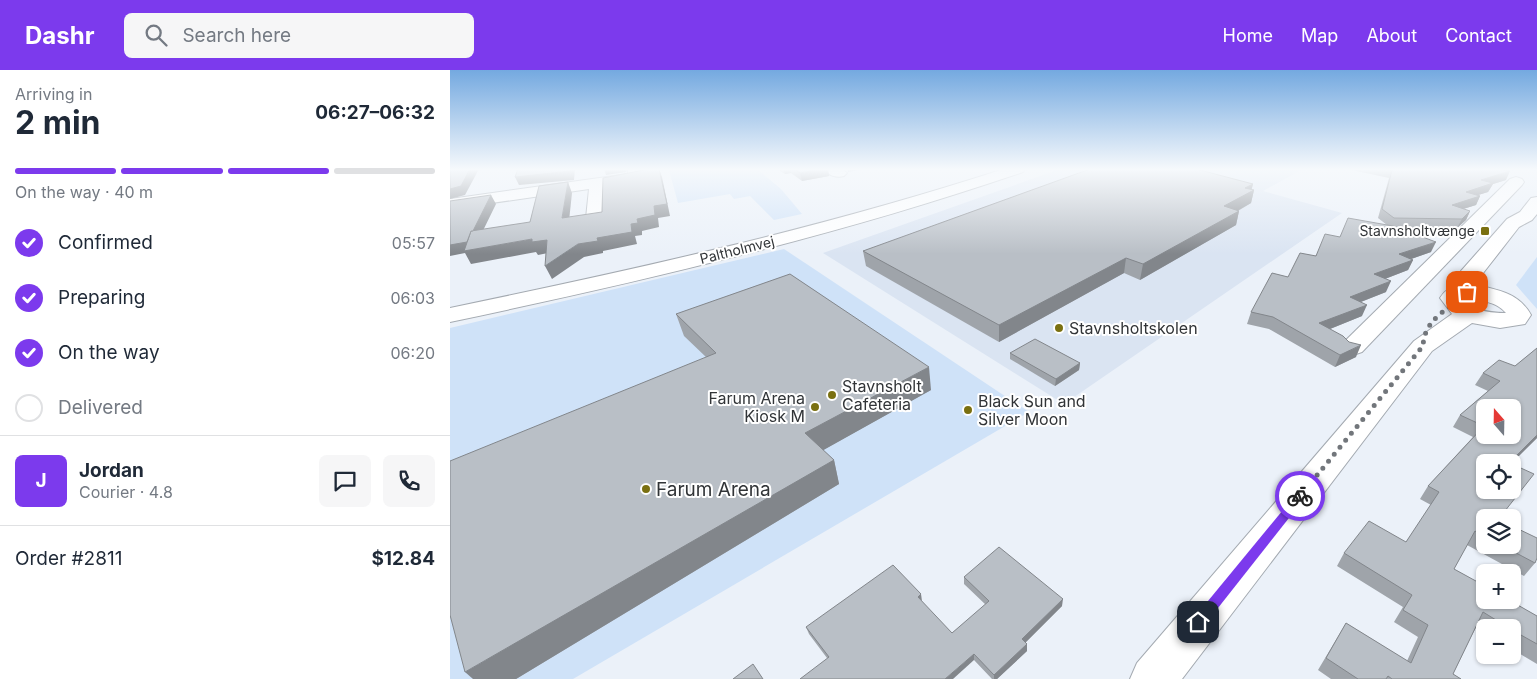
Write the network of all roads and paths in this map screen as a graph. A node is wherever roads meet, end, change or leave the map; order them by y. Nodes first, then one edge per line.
1 (500, 197) edge
2 (596, 197) edge
3 (933, 197) edge
4 (1501, 197) edge
5 (489, 199) joint
6 (450, 204) edge
7 (1531, 209) edge
8 (595, 218) edge
9 (1458, 241) junction
10 (1498, 251) junction
11 (1494, 297) junction
12 (1465, 303) junction
13 (450, 315) edge
14 (1522, 319) edge
15 (1537, 332) edge
16 (1353, 347) edge
17 (1153, 679) edge

1 - 5 street
2 - 8 street
3 - 13 street, Paltholmvej
4 - 9 street
5 - 6 street
7 - 10 street
9 - 10 street
9 - 16 street
10 - 11 street
10 - 12 street
11 - 12 street
11 - 14 street
12 - 14 street
12 - 17 street
14 - 15 street

